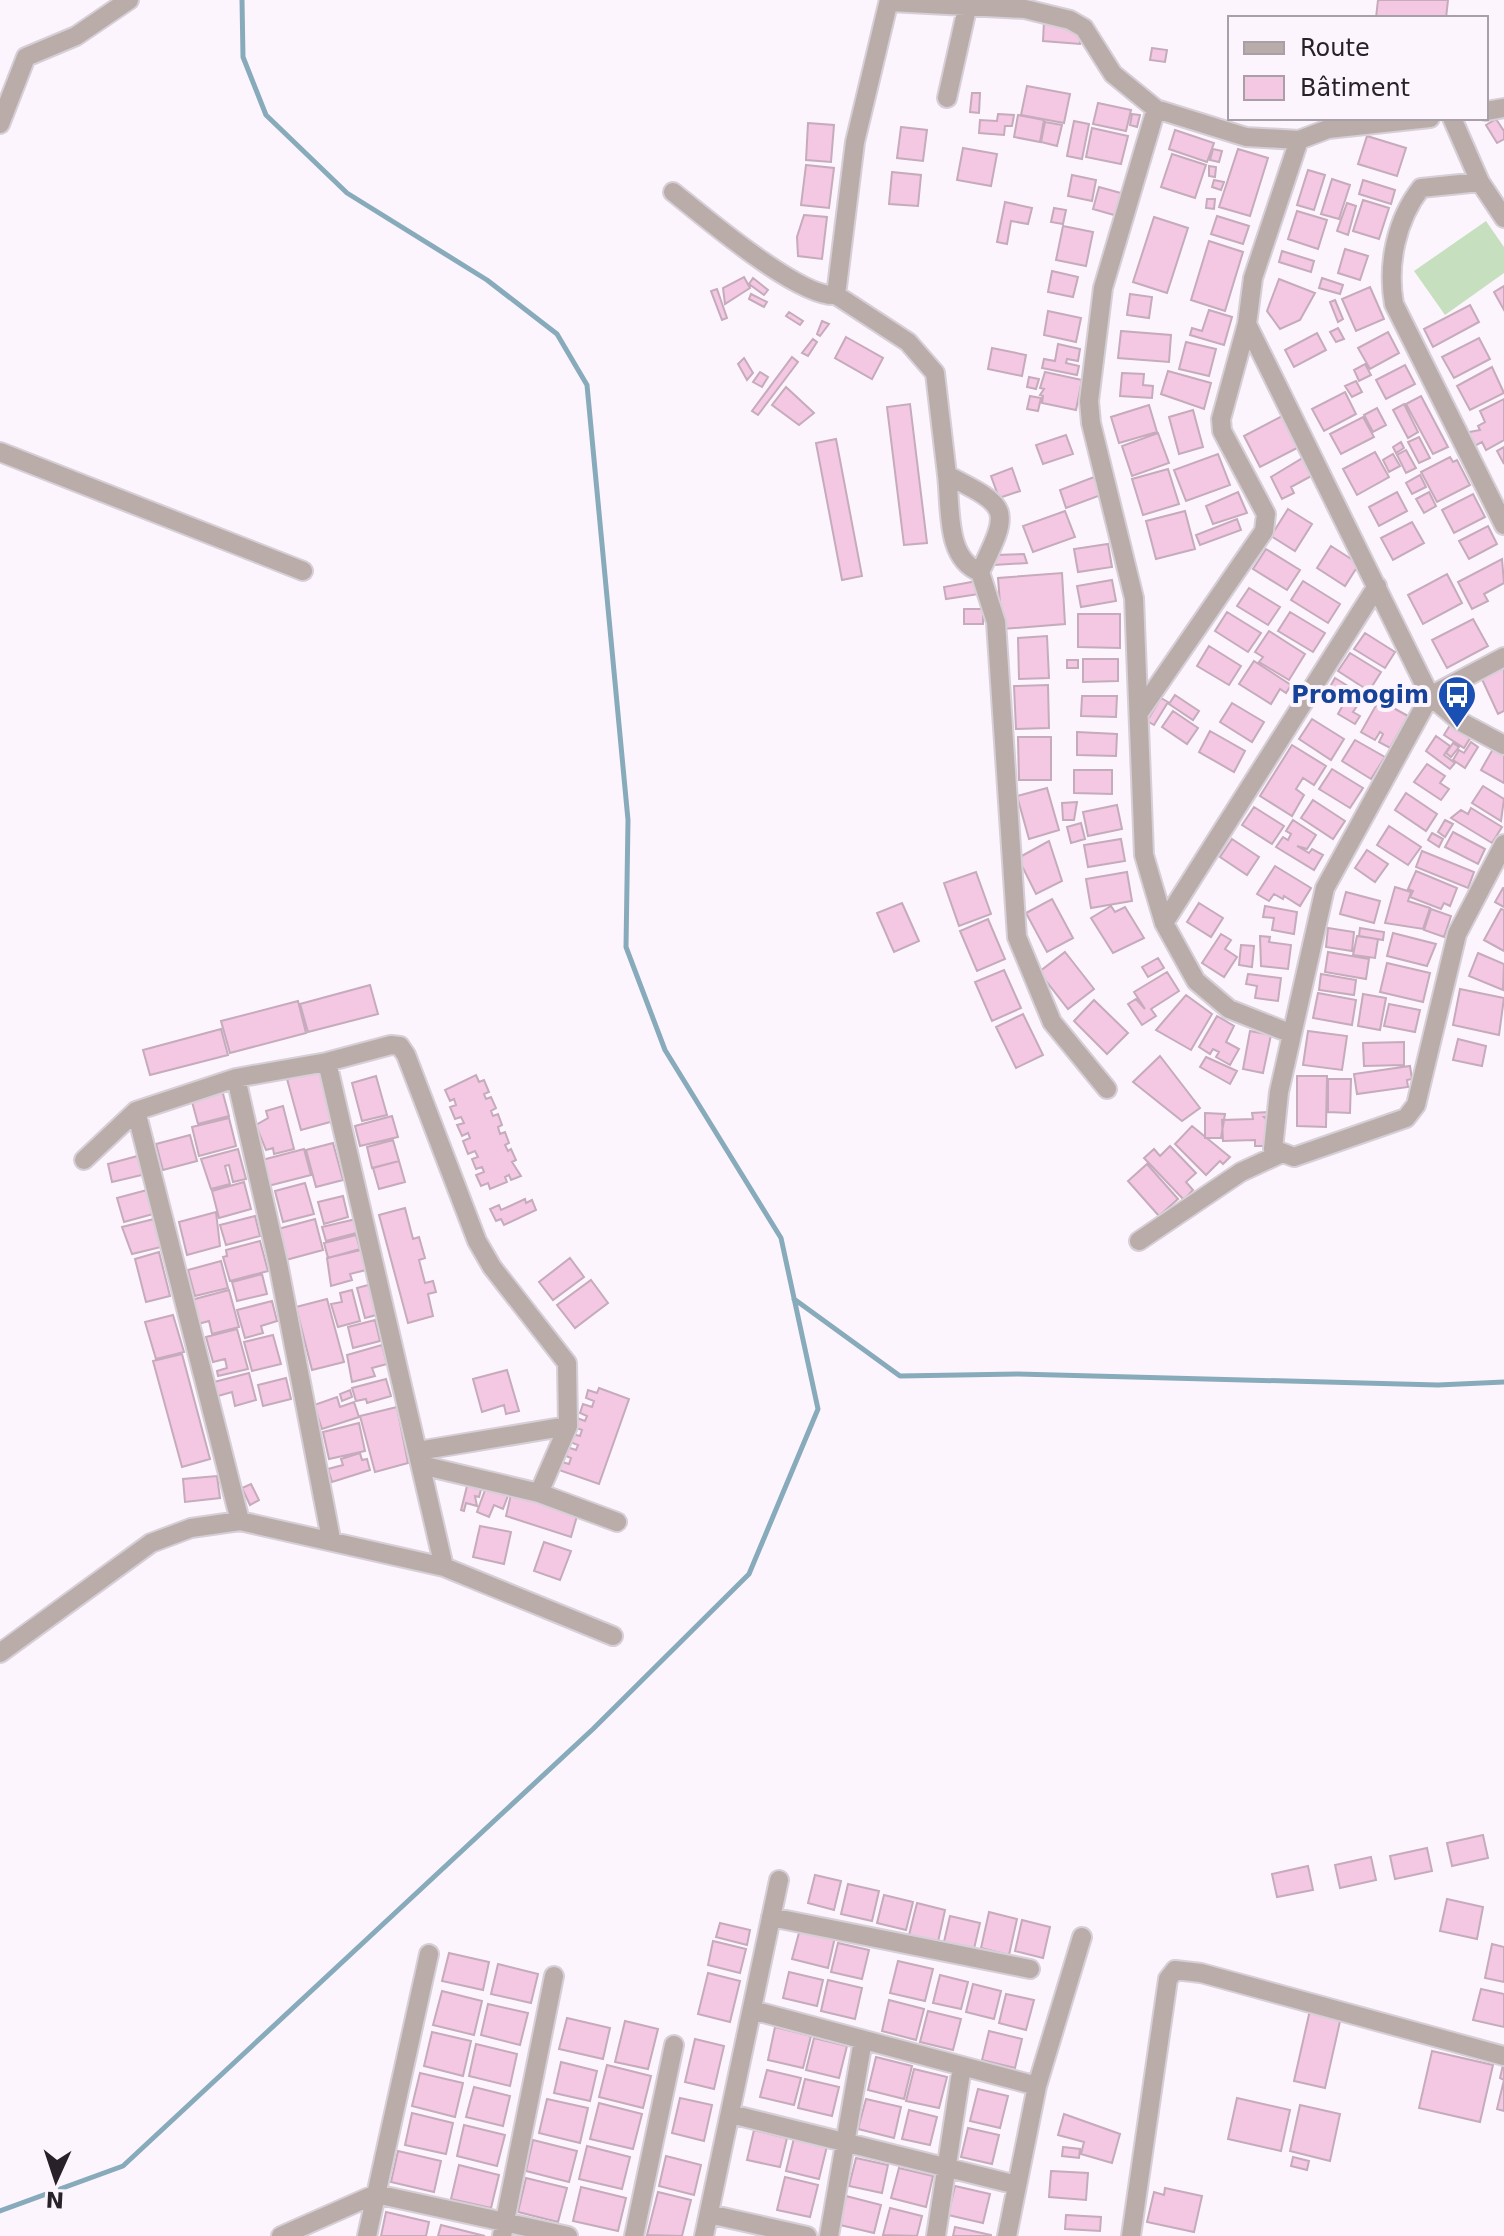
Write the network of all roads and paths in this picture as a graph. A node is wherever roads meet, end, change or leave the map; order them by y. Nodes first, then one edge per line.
1 (129, 0) edge
2 (890, 1) edge
3 (968, 4) junction
4 (947, 98) dead end
5 (1156, 109) junction
6 (1411, 120) edge
7 (1453, 120) edge
8 (0, 124) edge
9 (1299, 140) junction
10 (1480, 182) junction
11 (673, 192) dead end
12 (1504, 218) edge
13 (836, 295) junction
14 (1247, 324) junction
15 (0, 452) edge
16 (947, 475) junction
17 (1504, 525) edge
18 (303, 571) dead end
19 (980, 572) junction
20 (1377, 586) junction
21 (1504, 657) edge
22 (1430, 696) junction
23 (1141, 710) junction
24 (1504, 745) edge
25 (1504, 844) edge
26 (1164, 923) junction
27 (1292, 1034) junction
28 (327, 1062) junction
29 (236, 1078) junction
30 (1107, 1089) dead end
31 (136, 1111) junction
32 (1280, 1154) junction
33 (84, 1160) dead end
34 (1139, 1241) dead end
35 (568, 1426) junction
36 (420, 1458) junction
37 (539, 1493) junction
38 (240, 1521) junction
39 (617, 1522) dead end
40 (331, 1539) junction
41 (444, 1567) junction
42 (613, 1636) dead end
43 (0, 1653) edge
44 (779, 1880) dead end
45 (771, 1917) junction
46 (1082, 1937) dead end
47 (429, 1954) dead end
48 (1030, 1969) dead end
49 (554, 1976) dead end
50 (752, 2010) junction
51 (863, 2040) junction
52 (674, 2045) dead end
53 (1504, 2056) edge
54 (962, 2066) junction
55 (1037, 2086) junction
56 (731, 2114) junction
57 (843, 2142) junction
58 (946, 2167) junction
59 (1017, 2185) junction
60 (376, 2194) junction
61 (709, 2214) junction
62 (504, 2228) edge
63 (281, 2236) edge
64 (367, 2236) edge
65 (568, 2236) edge
66 (634, 2236) edge
67 (704, 2236) edge
68 (807, 2236) edge
69 (829, 2236) edge
70 (936, 2236) edge
71 (1007, 2236) edge
72 (1131, 2236) edge

1 - 8 street
2 - 3 street
2 - 13 street
3 - 4 street
3 - 5 street
5 - 9 street
5 - 23 street
6 - 9 street
7 - 10 street
9 - 14 street
10 - 12 street
10 - 17 street
11 - 13 street
13 - 16 street
14 - 20 street
14 - 23 street
15 - 18 street
16 - 19 street
16 - 19 street
19 - 30 street
20 - 22 street
20 - 26 street
21 - 22 street
22 - 24 street
22 - 27 street
23 - 26 street
25 - 32 street
26 - 27 street
27 - 32 street
28 - 29 street
28 - 35 street
28 - 36 street
29 - 31 street
29 - 40 street
31 - 33 street
31 - 38 street
32 - 34 street
35 - 36 street
35 - 37 street
36 - 37 street
36 - 41 street
37 - 39 street
38 - 40 street
38 - 43 street
40 - 41 street
41 - 42 street
44 - 45 street
45 - 48 street
45 - 50 street
46 - 55 street
47 - 60 street
49 - 62 street
50 - 51 street
50 - 56 street
51 - 54 street
51 - 57 street
52 - 66 street
53 - 72 street
54 - 55 street
54 - 58 street
55 - 59 street
56 - 57 street
56 - 61 street
57 - 58 street
57 - 69 street
58 - 59 street
58 - 70 street
59 - 71 street
60 - 62 street
60 - 63 street
60 - 64 street
61 - 67 street
61 - 68 street
62 - 65 street

